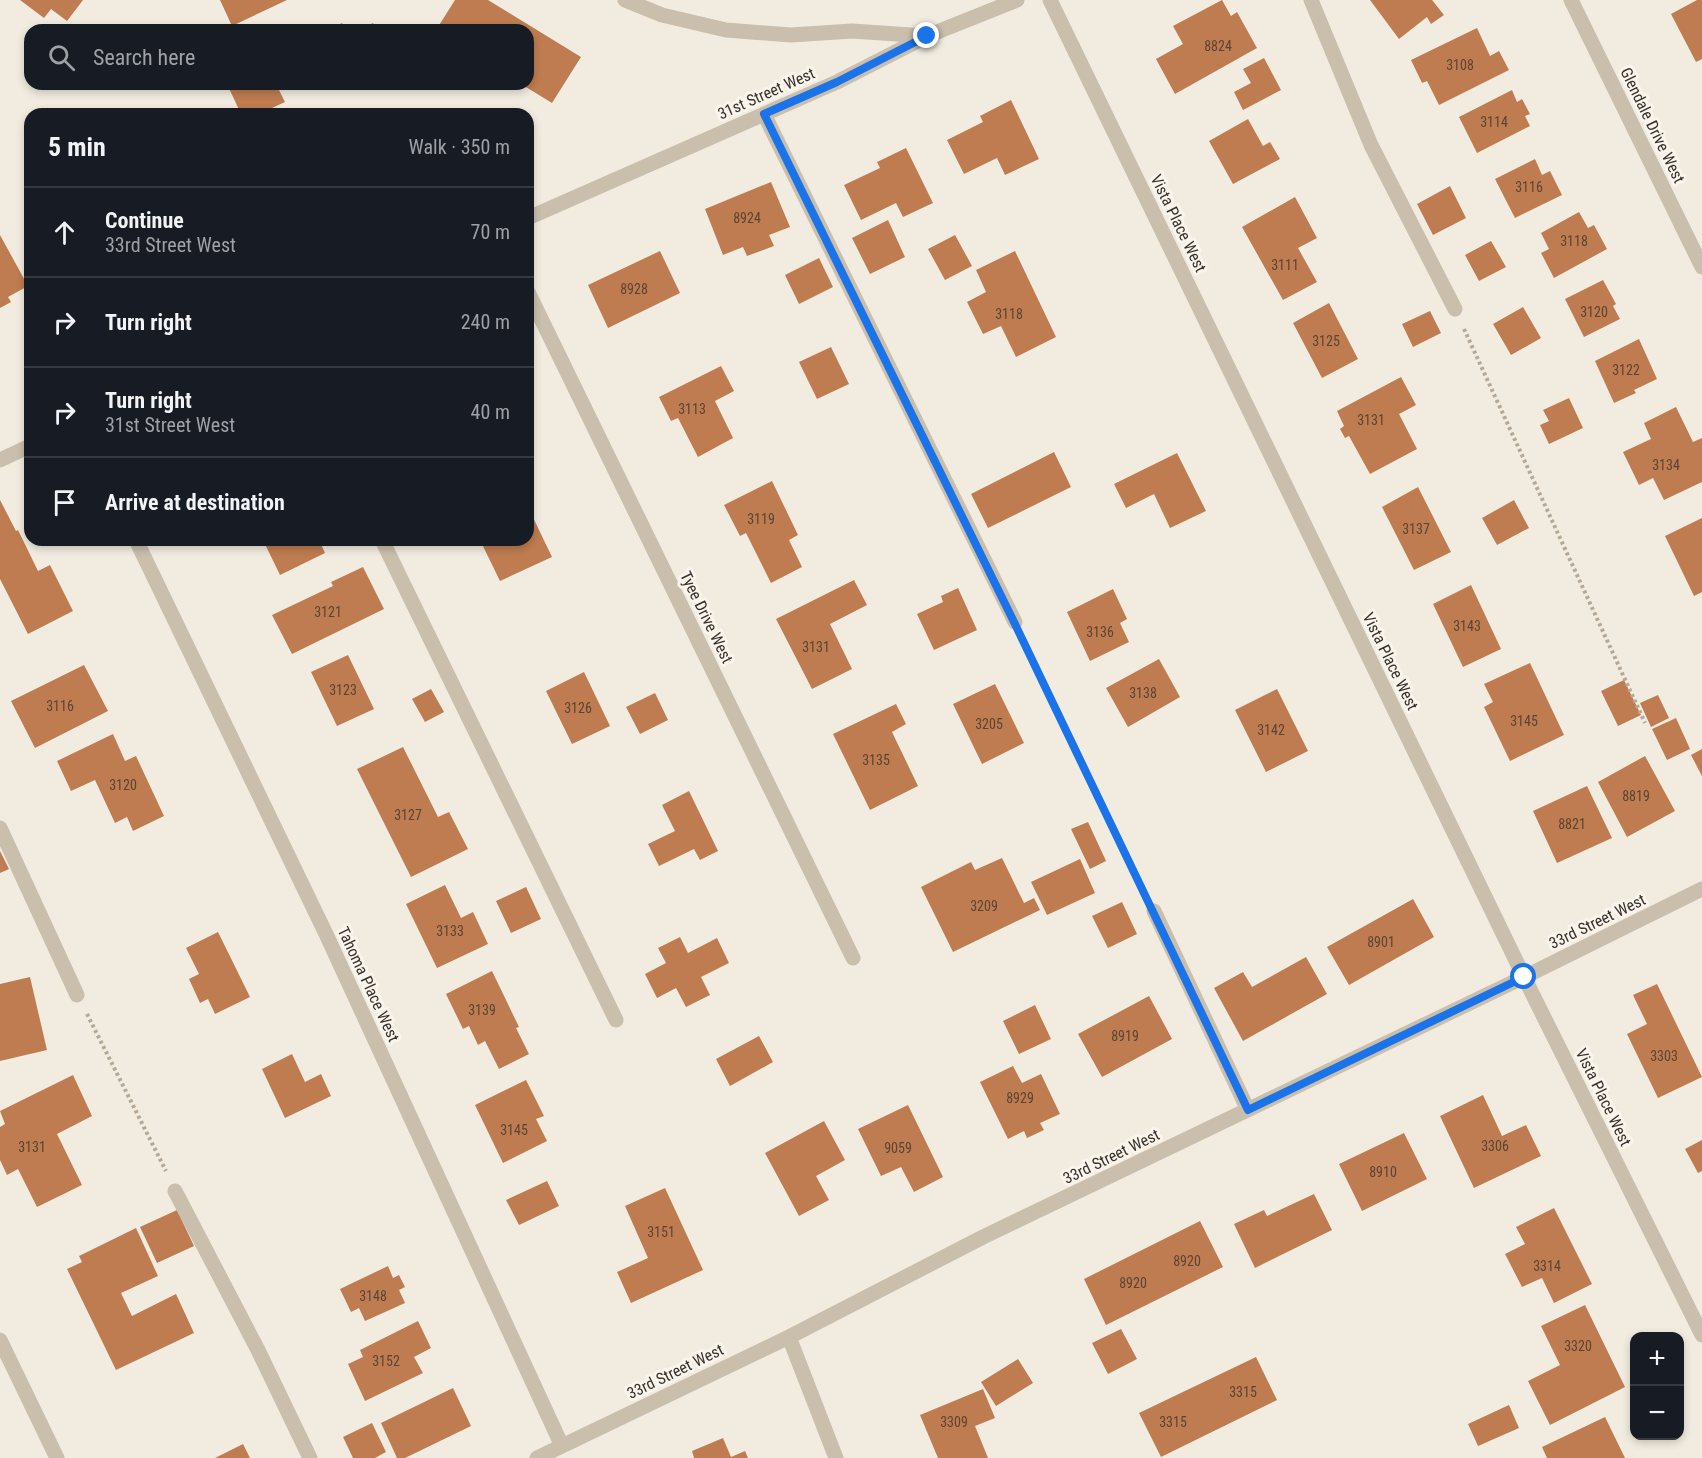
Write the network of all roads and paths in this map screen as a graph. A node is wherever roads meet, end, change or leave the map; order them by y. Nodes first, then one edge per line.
1 (625, 0) edge
2 (1017, 0) edge
3 (1050, 0) edge
4 (1311, 0) edge
5 (1571, 0) edge
6 (927, 36) junction
7 (764, 114) junction
8 (534, 215) edge
9 (1702, 267) edge
10 (534, 304) edge
11 (1455, 309) joint
12 (24, 449) edge
13 (0, 460) edge
14 (139, 546) edge
15 (385, 546) edge
16 (1014, 622) joint
17 (1645, 723) dead end
18 (0, 828) edge
19 (1702, 889) edge
20 (1154, 911) joint
21 (853, 958) dead end
22 (1524, 977) junction
23 (77, 995) joint
24 (615, 1020) dead end
25 (1248, 1110) junction
26 (175, 1191) joint
27 (1702, 1335) edge
28 (789, 1337) junction
29 (0, 1340) edge
30 (562, 1446) junction
31 (57, 1458) edge
32 (310, 1458) edge
33 (537, 1458) edge
34 (836, 1458) edge

1 - 6 street
2 - 6 street, 31st Street West
3 - 22 street, Vista Place West
4 - 11 street
5 - 9 street, Glendale Drive West
6 - 7 street, 31st Street West
7 - 8 street, 31st Street West
7 - 16 street
10 - 21 street, Tyee Drive West
11 - 17 path
12 - 13 street
14 - 30 street, Tahoma Place West
15 - 24 street
16 - 20 path
18 - 23 street
19 - 22 street, 33rd Street West
20 - 25 street
22 - 25 street, 33rd Street West
22 - 27 street, Vista Place West
23 - 26 path
25 - 28 street, 33rd Street West
26 - 32 street
28 - 30 street, 33rd Street West
28 - 34 street
29 - 31 street
30 - 33 street, 33rd Street West

